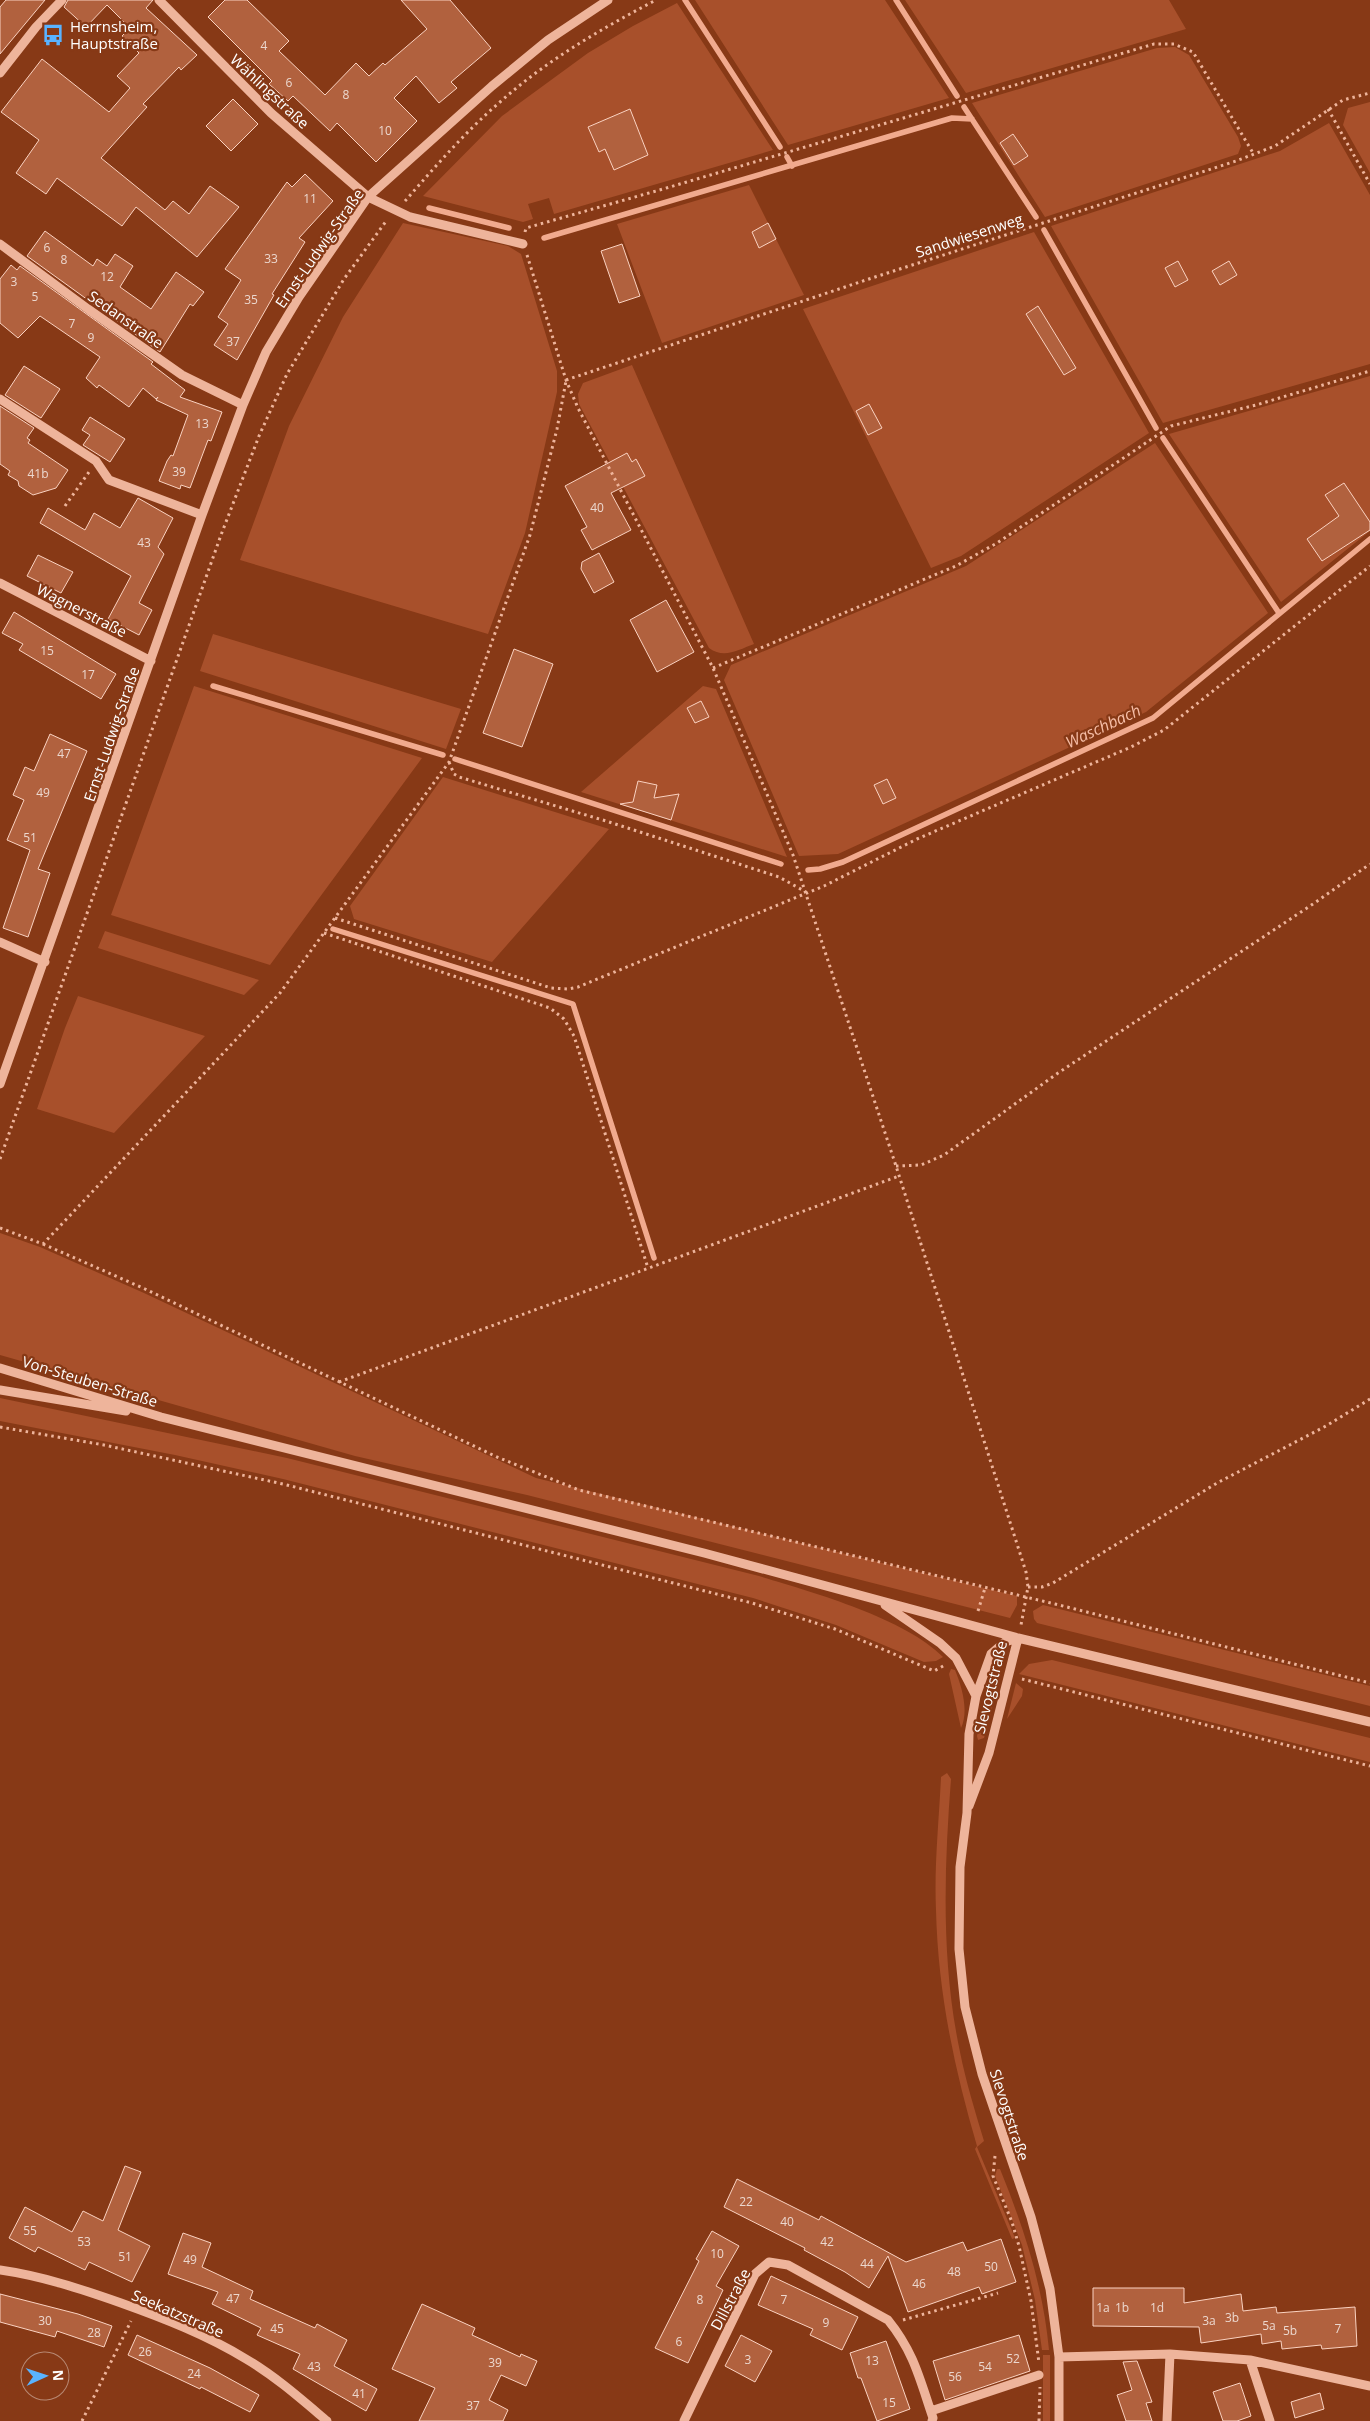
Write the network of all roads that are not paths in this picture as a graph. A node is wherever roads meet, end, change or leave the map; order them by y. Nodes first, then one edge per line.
1 (62, 0) edge
2 (159, 0) edge
3 (608, 0) edge
4 (0, 74) edge
5 (368, 198) junction
6 (0, 244) edge
7 (523, 244) road end
8 (0, 398) edge
9 (244, 405) junction
10 (202, 515) junction
11 (0, 583) edge
12 (151, 660) junction
13 (0, 942) edge
14 (45, 962) junction
15 (0, 1084) edge
16 (0, 1368) edge
17 (0, 1390) edge
18 (160, 1417) junction
19 (878, 1600) junction
20 (1018, 1638) junction
21 (976, 1696) junction
22 (1370, 1722) edge
23 (967, 1813) junction
24 (0, 2270) edge
25 (1170, 2354) junction
26 (1059, 2357) junction
27 (1250, 2360) junction
28 (1039, 2375) road end
29 (1370, 2386) edge
30 (931, 2411) junction
31 (327, 2421) edge
32 (684, 2421) edge
33 (932, 2421) edge
34 (1059, 2421) edge
35 (1168, 2421) edge
36 (1270, 2421) edge

1 - 4 street
2 - 5 street, Wählingstraße
3 - 5 street, Ernst-Ludwig-Straße
5 - 7 street, Wählingstraße
5 - 9 street, Ernst-Ludwig-Straße
6 - 9 street, Sedanstraße
8 - 10 street
9 - 10 street, Ernst-Ludwig-Straße
10 - 12 street, Ernst-Ludwig-Straße
11 - 12 street, Wagnerstraße
12 - 14 street, Ernst-Ludwig-Straße
13 - 14 street
14 - 15 street, Ernst-Ludwig-Straße
16 - 18 street, Von-Steuben-Straße
17 - 18 street, Von-Steuben-Straße
18 - 19 street
19 - 20 street
19 - 21 street, Slevogtstraße
20 - 21 street, Slevogtstraße
20 - 22 street
20 - 23 street, Slevogtstraße
21 - 23 street, Slevogtstraße
23 - 26 street, Slevogtstraße
24 - 31 street, Seekatzstraße
25 - 26 street
25 - 27 street
25 - 35 street
26 - 34 street, Slevogtstraße
27 - 29 street
27 - 36 street
28 - 30 street
30 - 32 street, Dillstraße
30 - 33 street, Dillstraße

